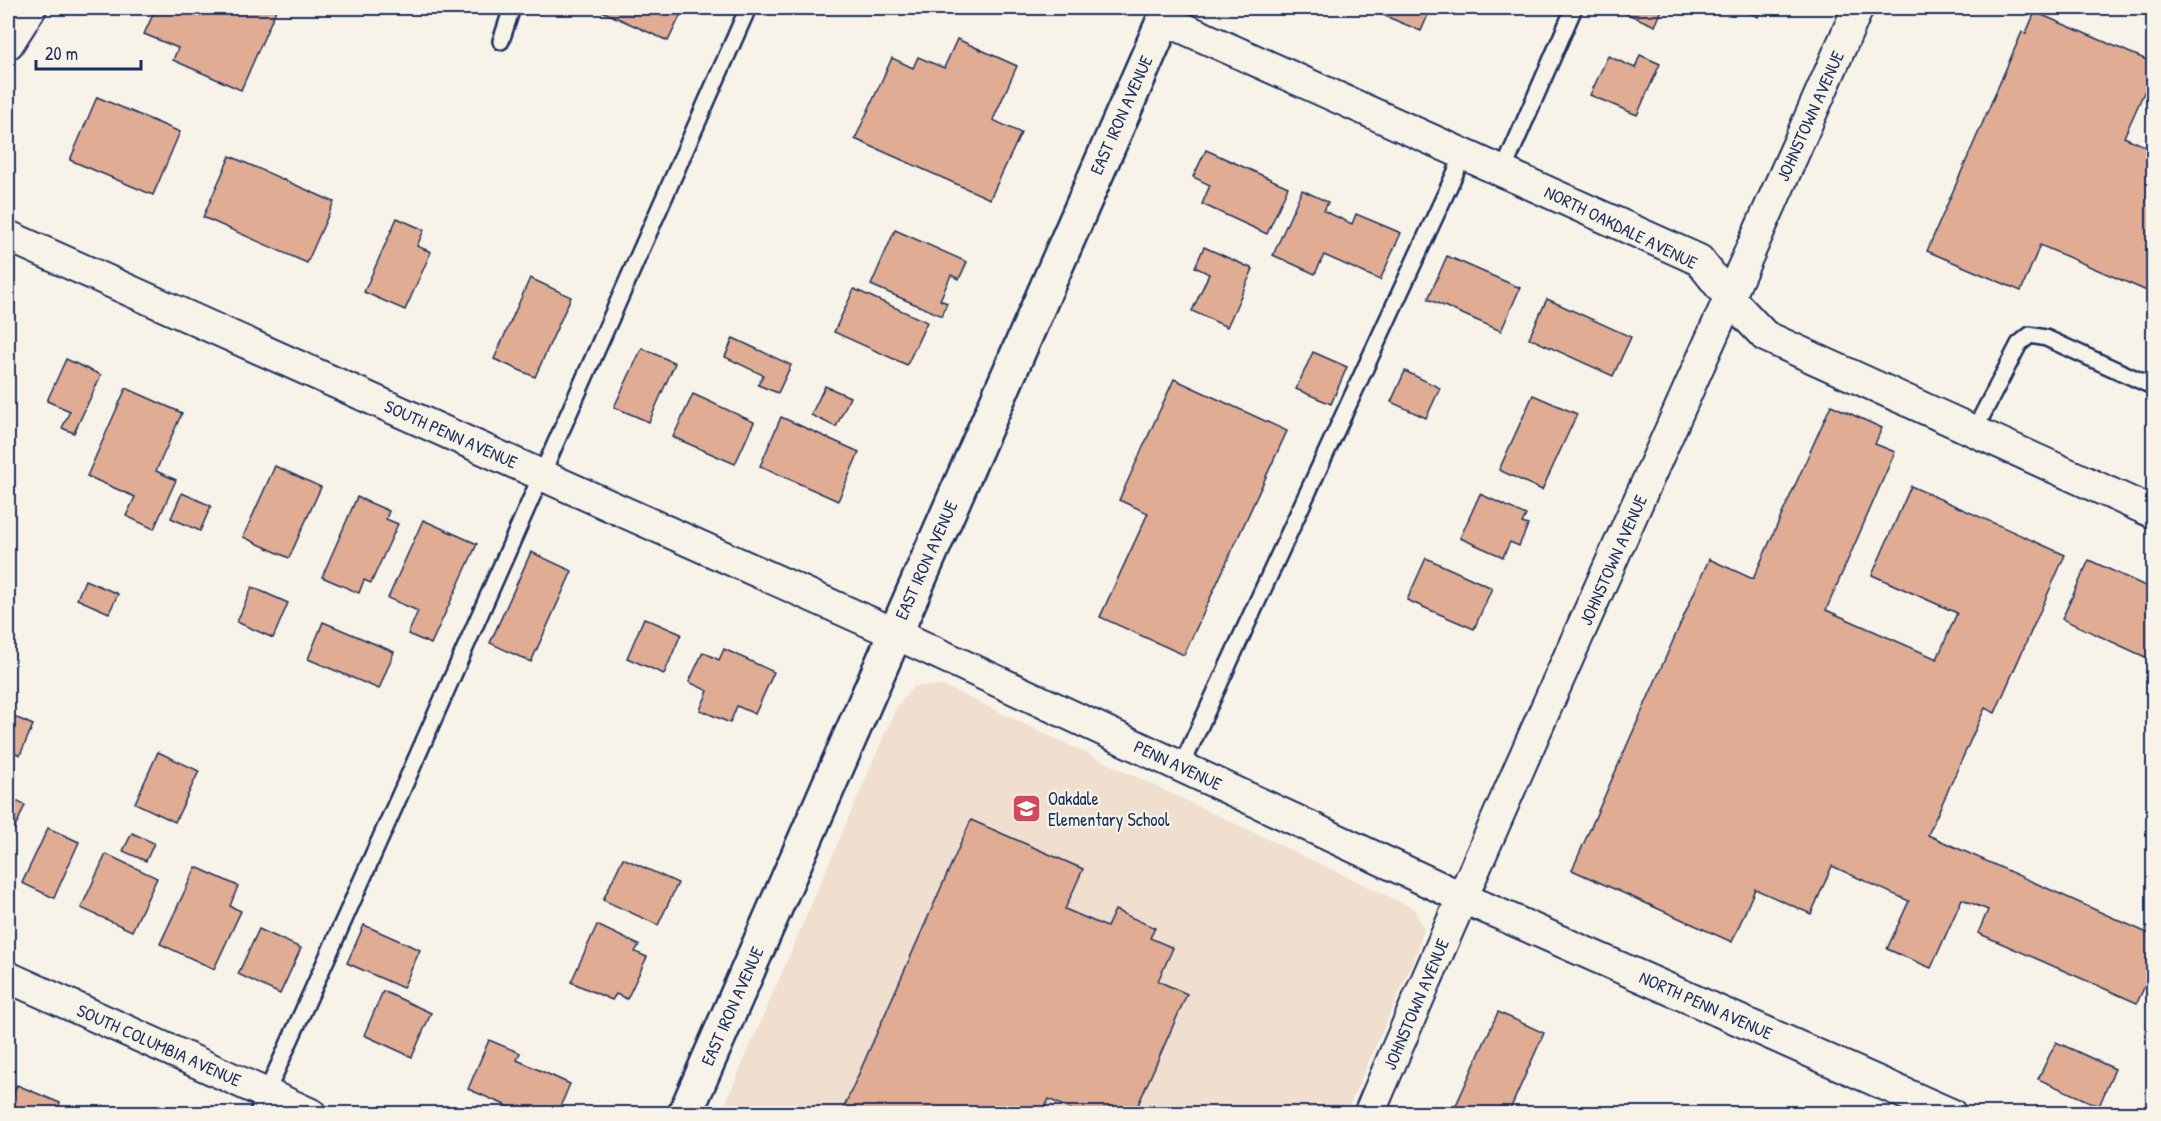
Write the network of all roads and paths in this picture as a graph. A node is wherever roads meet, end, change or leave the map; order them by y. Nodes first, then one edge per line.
1 (31, 8) edge
2 (512, 8) edge
3 (748, 8) edge
4 (1574, 8) edge
5 (1858, 8) edge
6 (1156, 11) edge
7 (501, 41) dead end
8 (8, 44) edge
9 (1464, 154) junction
10 (1503, 171) junction
11 (8, 236) edge
12 (1730, 299) junction
13 (2154, 387) edge
14 (1974, 431) junction
15 (541, 475) junction
16 (2154, 513) edge
17 (894, 633) junction
18 (1181, 766) junction
19 (1461, 897) junction
20 (8, 977) edge
21 (262, 1103) edge
22 (311, 1113) edge
23 (685, 1113) edge
24 (1369, 1113) edge
25 (1950, 1113) edge

1 - 8 street
2 - 7 lane
3 - 15 lane
4 - 10 lane
5 - 12 street, JOHNSTOWN AVENUE
6 - 9 street, NORTH OAKDALE AVENUE
6 - 17 street, EAST IRON AVENUE
9 - 10 street, NORTH OAKDALE AVENUE
9 - 18 lane
10 - 12 street, NORTH OAKDALE AVENUE
11 - 15 street, SOUTH PENN AVENUE
12 - 14 street, NORTH OAKDALE AVENUE
12 - 19 street, JOHNSTOWN AVENUE
13 - 14 lane
14 - 16 street, NORTH OAKDALE AVENUE
15 - 17 street, SOUTH PENN AVENUE
15 - 21 lane
17 - 18 street, PENN AVENUE
17 - 23 street, EAST IRON AVENUE
18 - 19 street, PENN AVENUE
19 - 24 street, JOHNSTOWN AVENUE
19 - 25 street, NORTH PENN AVENUE
20 - 21 street, SOUTH COLUMBIA AVENUE
21 - 22 street, SOUTH COLUMBIA AVENUE

